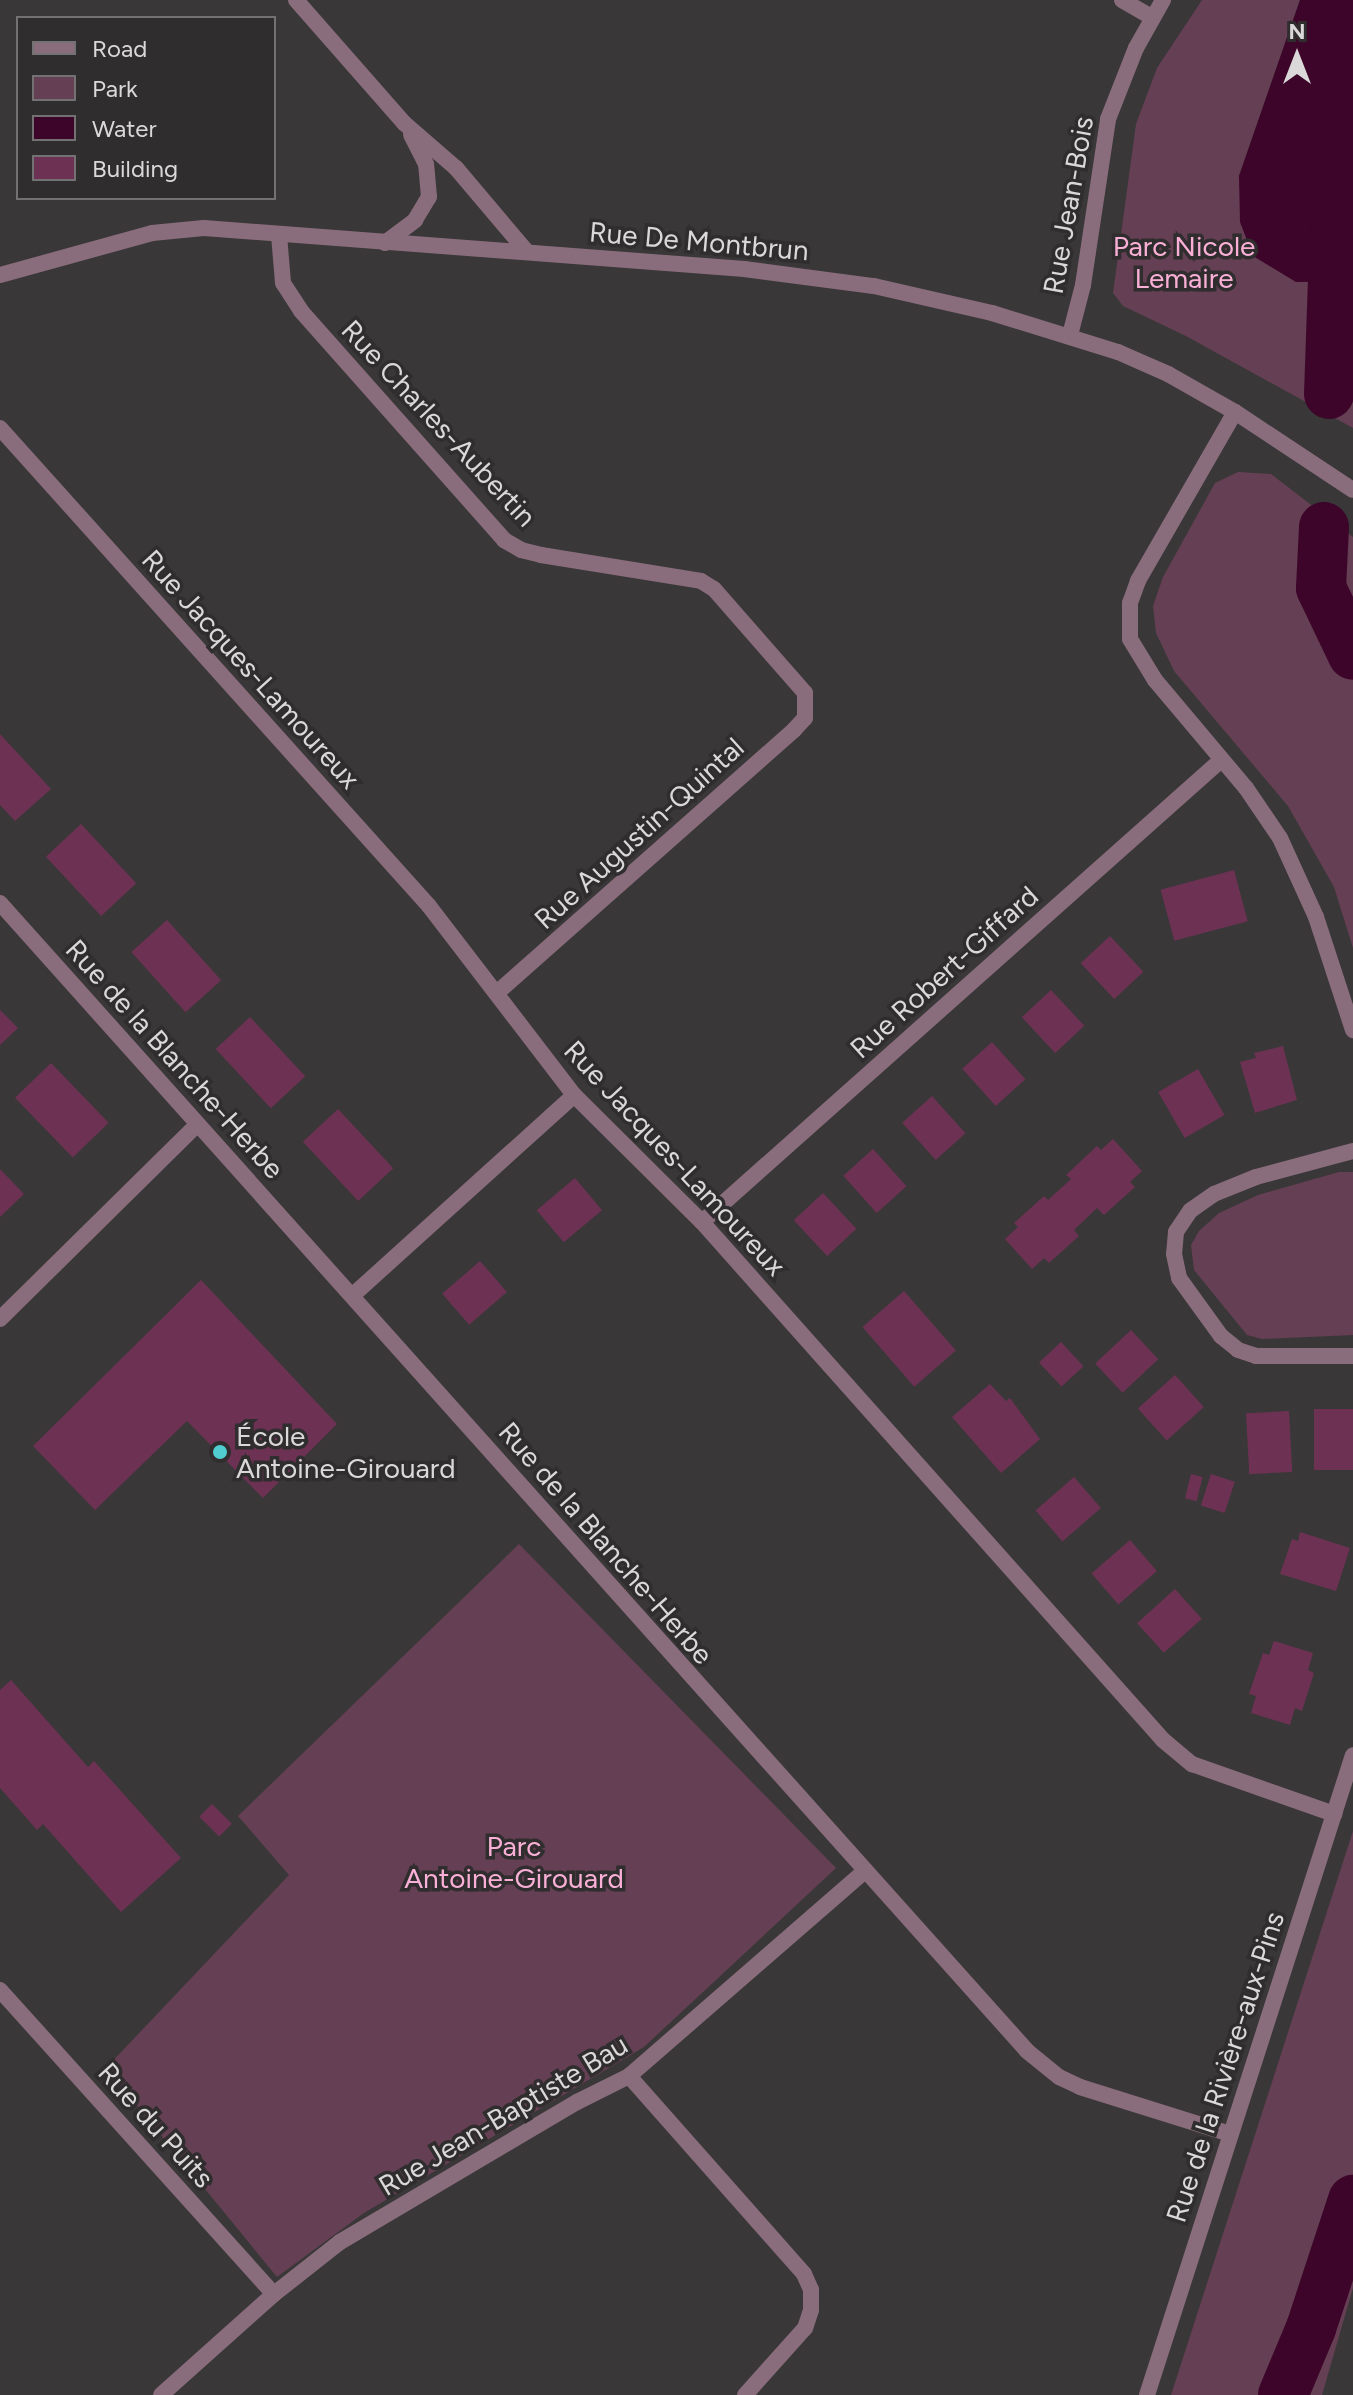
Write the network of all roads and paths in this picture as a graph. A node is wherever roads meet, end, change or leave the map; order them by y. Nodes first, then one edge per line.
1 (296, 0) edge
2 (1122, 0) edge
3 (1163, 0) edge
4 (1151, 17) junction
5 (404, 123) junction
6 (279, 235) junction
7 (385, 243) junction
8 (527, 252) junction
9 (0, 275) edge
10 (1070, 335) junction
11 (1235, 412) junction
12 (0, 428) edge
13 (1353, 490) edge
14 (807, 706) joint
15 (1221, 760) junction
16 (0, 903) edge
17 (497, 993) junction
18 (1353, 1030) edge
19 (574, 1095) junction
20 (196, 1126) junction
21 (1353, 1151) edge
22 (702, 1222) junction
23 (353, 1295) junction
24 (0, 1319) edge
25 (1353, 1356) edge
26 (1353, 1755) edge
27 (1334, 1814) junction
28 (865, 1871) junction
29 (0, 1990) edge
30 (629, 2076) junction
31 (1230, 2134) junction
32 (274, 2294) junction
33 (161, 2395) edge
34 (745, 2395) edge
35 (1147, 2395) edge

1 - 5 street
2 - 4 street
3 - 4 street, Rue Jean-Bois
4 - 10 street, Rue Jean-Bois
5 - 7 street
5 - 8 street
6 - 7 street, Rue De Montbrun
6 - 9 street, Rue De Montbrun
6 - 14 street, Rue Charles-Aubertin
7 - 8 street, Rue De Montbrun
8 - 10 street, Rue De Montbrun
10 - 11 street, Rue De Montbrun
11 - 13 street, Rue De Montbrun
11 - 15 street
12 - 17 street, Rue Jacques-Lamoureux
14 - 17 street, Rue Augustin-Quintal
15 - 18 street
15 - 22 street, Rue Robert-Giffard
16 - 20 street, Rue de la Blanche-Herbe
17 - 19 street, Rue Jacques-Lamoureux
19 - 22 street, Rue Jacques-Lamoureux
19 - 23 street
20 - 23 street, Rue de la Blanche-Herbe
20 - 24 street
21 - 25 street
22 - 27 street, Rue Jacques-Lamoureux
23 - 28 street, Rue de la Blanche-Herbe
26 - 27 street, Rue de la Rivière-aux-Pins
27 - 31 street, Rue de la Rivière-aux-Pins
28 - 30 street, Rue Jean-Baptiste Bau
28 - 31 street, Rue de la Blanche-Herbe
29 - 32 street, Rue du Puits
30 - 32 street, Rue Jean-Baptiste Bau
30 - 34 street
31 - 35 street, Rue de la Rivière-aux-Pins
32 - 33 street, Rue Jean-Baptiste Bau

